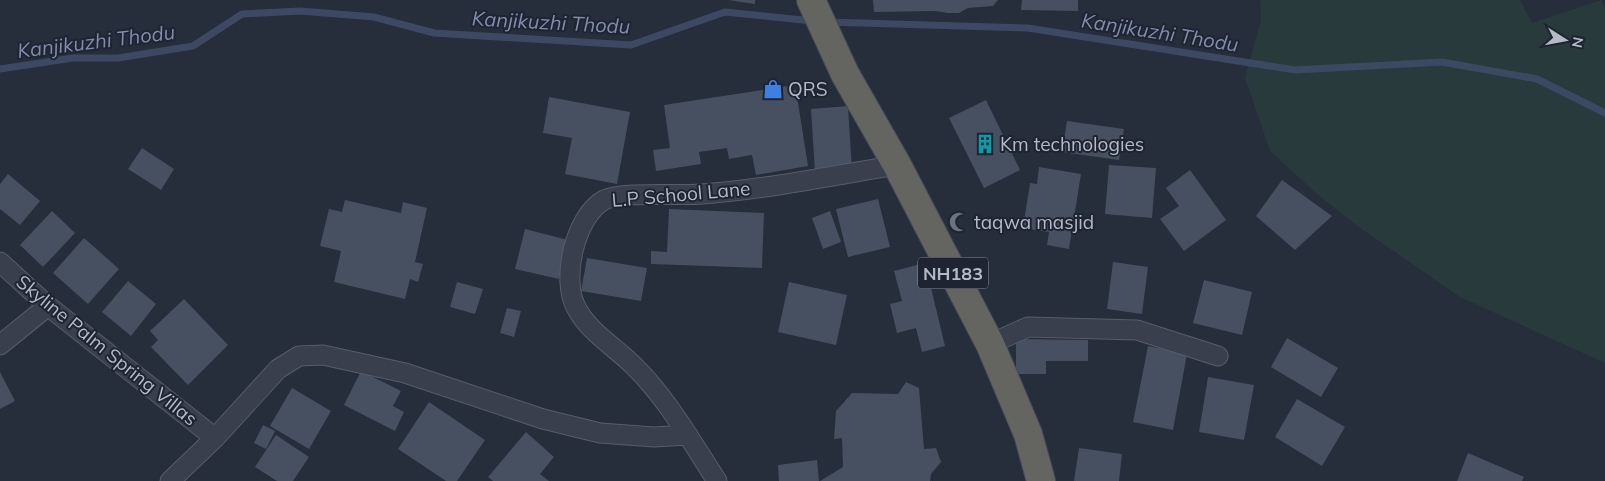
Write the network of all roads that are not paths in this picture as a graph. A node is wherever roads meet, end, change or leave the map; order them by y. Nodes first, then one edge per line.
1 (813, 5) edge
2 (897, 165) junction
3 (0, 262) edge
4 (48, 306) junction
5 (990, 344) junction
6 (0, 345) edge
7 (1218, 356) dead end
8 (688, 435) junction
9 (216, 438) junction
10 (170, 481) edge
11 (717, 481) edge
12 (1041, 481) edge

1 - 2 highway, NH183
2 - 5 highway, NH183
2 - 8 street, L.P School Lane
3 - 4 street, Skyline Palm Spring Villas
4 - 6 street
4 - 9 street, Skyline Palm Spring Villas
5 - 7 street
5 - 12 highway, NH183
8 - 9 street
8 - 11 street, L.P School Lane
9 - 10 street

